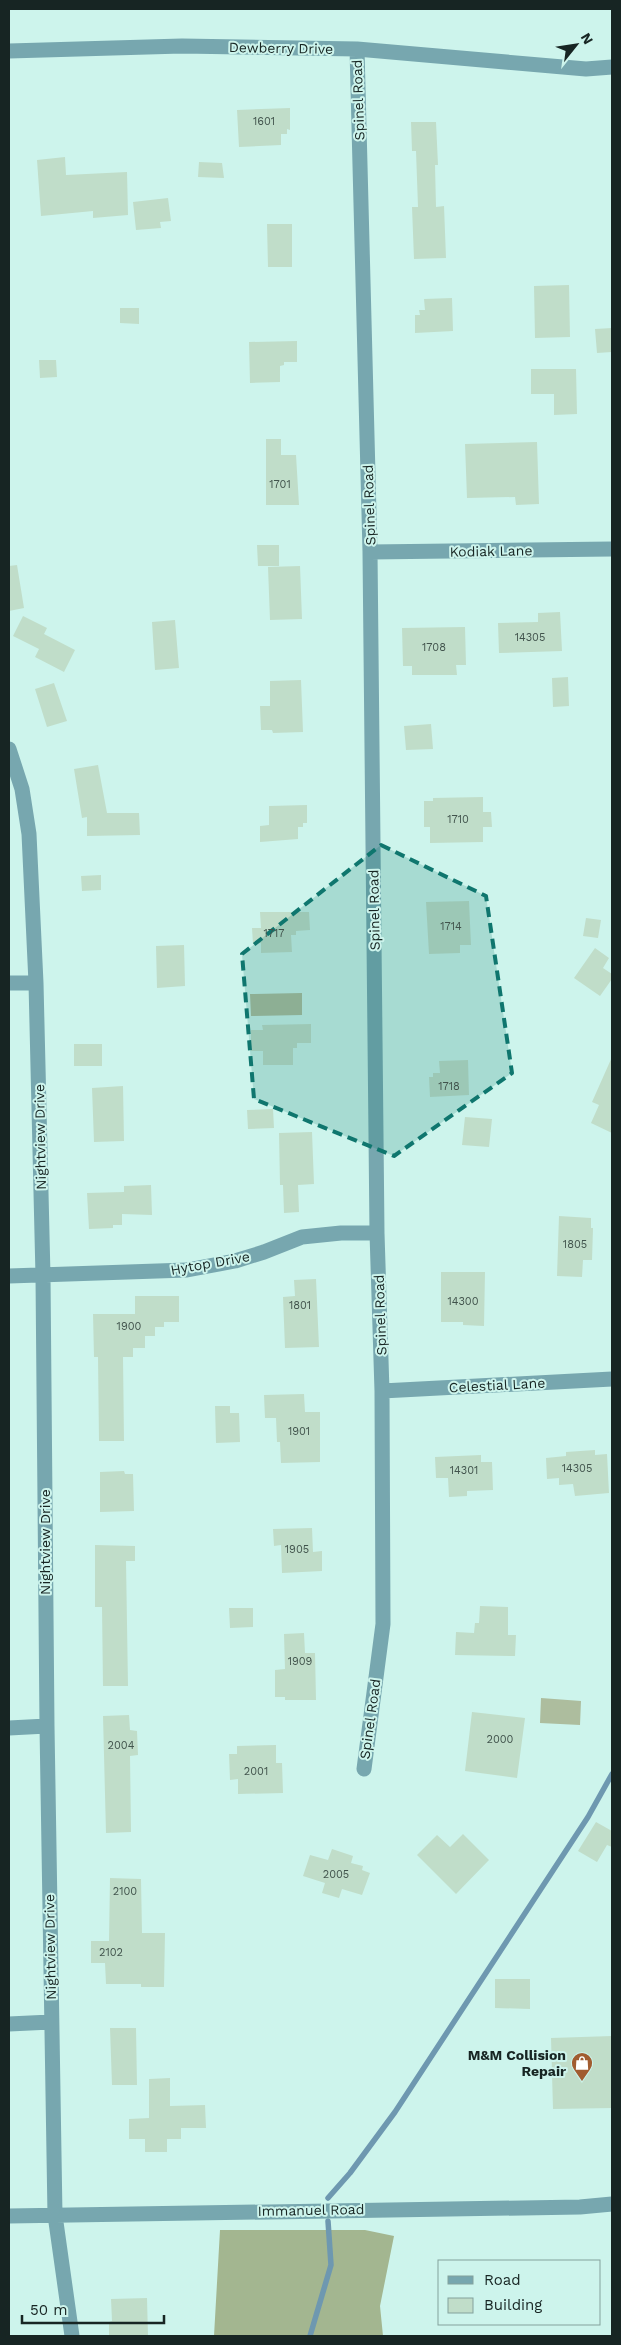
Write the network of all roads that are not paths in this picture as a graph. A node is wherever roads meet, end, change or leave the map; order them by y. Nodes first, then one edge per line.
1 (357, 50) junction
2 (9, 51) edge
3 (612, 67) edge
4 (612, 548) edge
5 (370, 552) junction
6 (9, 749) edge
7 (36, 982) junction
8 (9, 983) edge
9 (377, 1233) junction
10 (9, 1276) edge
11 (43, 1276) junction
12 (612, 1379) edge
13 (382, 1391) junction
14 (47, 1726) junction
15 (9, 1728) edge
16 (364, 1769) dead end
17 (51, 2022) junction
18 (9, 2024) edge
19 (612, 2204) edge
20 (55, 2215) junction
21 (9, 2216) edge
22 (72, 2336) edge

1 - 2 street, Dewberry Drive
1 - 3 street, Dewberry Drive
1 - 5 street, Spinel Road
4 - 5 street, Kodiak Lane
5 - 9 street, Spinel Road
6 - 7 street, Nightview Drive
7 - 8 street
7 - 11 street, Nightview Drive
9 - 11 street, Hytop Drive
9 - 13 street, Spinel Road
10 - 11 street, Hytop Drive
11 - 14 street, Nightview Drive
12 - 13 street, Celestial Lane
13 - 16 street, Spinel Road
14 - 15 street
14 - 17 street, Nightview Drive
17 - 18 street
17 - 20 street, Nightview Drive
19 - 20 street, Immanuel Road
20 - 21 street, Immanuel Road
20 - 22 street, Nightview Drive

